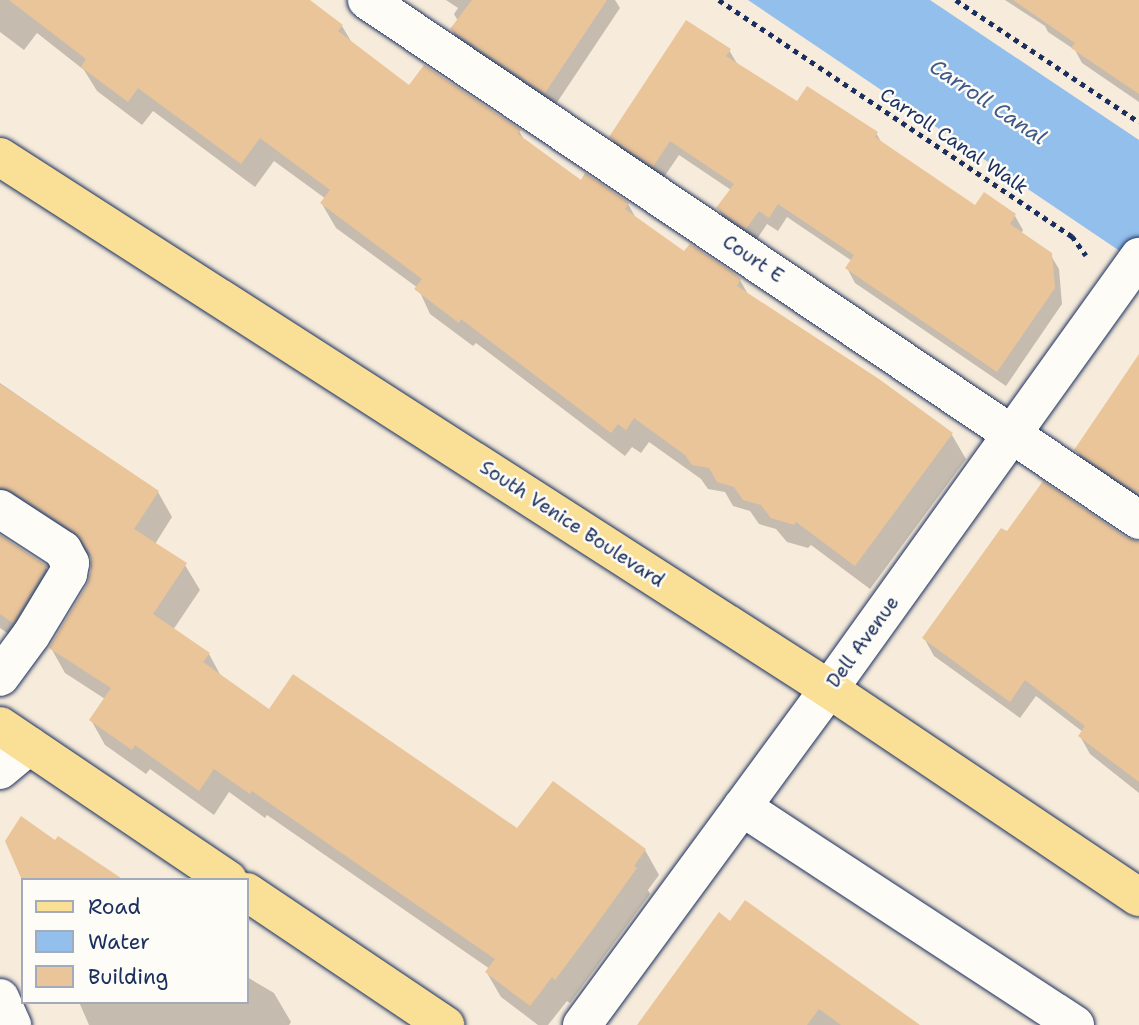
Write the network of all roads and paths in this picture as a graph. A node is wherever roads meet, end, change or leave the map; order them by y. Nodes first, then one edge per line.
1 (367, 0) edge
2 (719, 0) edge
3 (956, 0) edge
4 (1139, 122) edge
5 (0, 158) edge
6 (1134, 265) edge
7 (1107, 304) junction
8 (1012, 433) junction
9 (0, 509) edge
10 (1139, 520) edge
11 (0, 677) edge
12 (830, 689) junction
13 (14, 736) edge
14 (0, 770) edge
15 (742, 807) junction
16 (225, 878) edge
17 (248, 893) edge
18 (1139, 897) edge
19 (0, 998) edge
20 (12, 1025) edge
21 (445, 1025) edge
22 (582, 1025) edge
23 (1075, 1025) edge

1 - 8 street, Court E
2 - 7 path, Carroll Canal Walk
3 - 4 path
5 - 12 main road, South Venice Boulevard
6 - 7 street, Dell Avenue
7 - 8 street, Dell Avenue
8 - 10 street, Court E
8 - 12 street, Dell Avenue
9 - 11 street
12 - 15 street, Dell Avenue
12 - 18 main road, South Venice Boulevard
13 - 14 street
13 - 16 main road
15 - 22 street, Dell Avenue
15 - 23 street
17 - 21 main road
19 - 20 street

